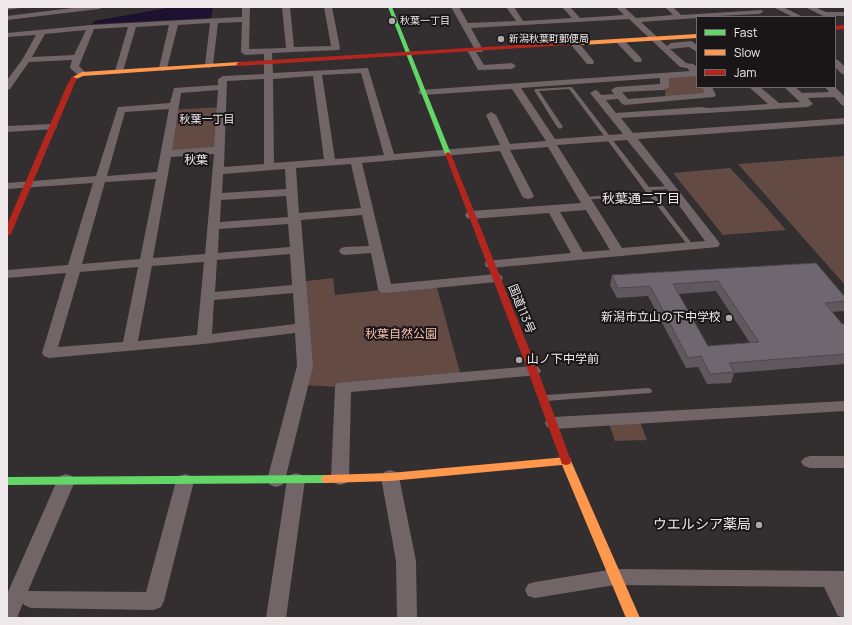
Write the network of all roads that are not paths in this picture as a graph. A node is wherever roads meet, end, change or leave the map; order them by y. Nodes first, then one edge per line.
1 (25, 7) edge
2 (99, 7) edge
3 (246, 7) edge
4 (286, 7) edge
5 (328, 7) edge
6 (390, 7) edge
7 (455, 7) edge
8 (510, 7) edge
9 (566, 7) edge
10 (620, 7) edge
11 (669, 7) edge
12 (722, 7) edge
13 (751, 7) edge
14 (777, 7) edge
15 (810, 7) edge
16 (814, 7) edge
17 (818, 7) edge
18 (708, 8) edge
19 (7, 9) edge
20 (834, 14) edge
21 (718, 15) junction
22 (696, 16) edge
23 (698, 16) edge
24 (796, 16) edge
25 (679, 17) junction
26 (7, 18) edge
27 (632, 18) junction
28 (668, 18) junction
29 (44, 19) dead end
30 (217, 19) junction
31 (245, 19) junction
32 (578, 20) junction
33 (461, 22) junction
34 (174, 23) junction
35 (522, 23) junction
36 (845, 23) edge
37 (133, 25) junction
38 (678, 26) dead end
39 (91, 27) junction
40 (44, 31) junction
41 (7, 35) edge
42 (696, 36) edge
43 (655, 39) junction
44 (620, 41) junction
45 (575, 44) junction
46 (669, 48) junction
47 (696, 48) edge
48 (290, 50) junction
49 (475, 50) junction
50 (408, 54) junction
51 (268, 56) junction
52 (77, 57) junction
53 (26, 60) junction
54 (638, 60) dead end
55 (590, 62) dead end
56 (836, 63) edge
57 (209, 65) junction
58 (512, 66) dead end
59 (163, 68) junction
60 (696, 68) edge
61 (119, 71) junction
62 (845, 72) edge
63 (317, 73) junction
64 (82, 74) junction
65 (664, 75) junction
66 (268, 76) junction
67 (10, 77) edge
68 (586, 81) junction
69 (515, 86) junction
70 (7, 87) edge
71 (223, 87) junction
72 (664, 87) junction
73 (708, 88) edge
74 (755, 88) edge
75 (790, 88) edge
76 (833, 90) edge
77 (423, 92) junction
78 (697, 96) junction
79 (800, 96) junction
80 (599, 98) junction
81 (623, 99) junction
82 (664, 99) junction
83 (845, 103) edge
84 (787, 105) junction
85 (174, 106) junction
86 (776, 106) junction
87 (710, 112) junction
88 (491, 115) dead end
89 (636, 115) junction
90 (614, 116) junction
91 (845, 121) edge
92 (806, 124) junction
93 (52, 127) junction
94 (560, 127) dead end
95 (7, 129) edge
96 (725, 129) junction
97 (630, 136) junction
98 (609, 138) junction
99 (551, 143) junction
100 (506, 148) junction
101 (219, 150) junction
102 (447, 153) junction
103 (166, 154) junction
104 (390, 157) junction
105 (356, 160) junction
106 (330, 162) junction
107 (290, 165) junction
108 (269, 167) junction
109 (218, 170) junction
110 (162, 175) junction
111 (100, 179) junction
112 (28, 184) junction
113 (7, 186) edge
114 (671, 187) junction
115 (293, 192) junction
116 (649, 192) junction
117 (528, 196) dead end
118 (216, 197) junction
119 (587, 202) junction
120 (553, 209) junction
121 (367, 211) junction
122 (471, 215) junction
123 (295, 219) junction
124 (213, 226) junction
125 (7, 234) edge
126 (691, 246) junction
127 (376, 249) junction
128 (297, 250) junction
129 (344, 251) dead end
130 (618, 253) junction
131 (579, 256) junction
132 (210, 257) junction
133 (146, 263) junction
134 (490, 264) junction
135 (73, 269) junction
136 (7, 274) edge
137 (496, 278) junction
138 (299, 288) junction
139 (208, 297) junction
140 (302, 328) junction
141 (204, 339) junction
142 (130, 346) junction
143 (534, 371) junction
144 (648, 390) dead end
145 (543, 398) junction
146 (845, 406) edge
147 (553, 423) junction
148 (566, 461) junction
149 (810, 462) dead end
150 (845, 462) edge
151 (390, 477) junction
152 (340, 478) junction
153 (276, 480) junction
154 (296, 480) junction
155 (7, 481) edge
156 (66, 481) junction
157 (185, 481) junction
158 (615, 576) junction
159 (838, 579) edge
160 (535, 590) dead end
161 (30, 600) dead end
162 (845, 610) edge
163 (7, 617) edge
164 (276, 618) edge
165 (407, 618) edge
166 (633, 618) edge

1 - 19 lane
2 - 26 street
3 - 31 street
4 - 48 street
5 - 48 street
6 - 50 main road, 国道113号
7 - 33 street
8 - 35 street
9 - 32 street
10 - 27 street
11 - 25 street
12 - 18 street
13 - 21 street
14 - 24 street
15 - 16 street
15 - 20 street
17 - 20 street
18 - 21 street
20 - 36 street
21 - 23 street
22 - 25 street
25 - 28 street
27 - 28 street
27 - 32 street
27 - 43 street
28 - 38 street
29 - 40 street
30 - 31 street
30 - 34 street
30 - 57 street
31 - 51 street
32 - 35 street
33 - 35 street
33 - 49 street
34 - 37 street
34 - 59 street
37 - 39 street
37 - 61 street
39 - 40 street
39 - 52 street
40 - 41 street
40 - 53 street
42 - 43 main road
43 - 44 main road
43 - 46 street
44 - 45 main road
44 - 54 street
45 - 49 main road
45 - 55 street
46 - 47 street
46 - 60 street
46 - 60 street
48 - 51 street
49 - 50 main road
49 - 58 street
50 - 51 main road
50 - 77 main road, 国道113号
51 - 57 main road
51 - 66 street
52 - 53 street
52 - 64 street
53 - 67 street
56 - 62 street
57 - 59 main road
59 - 61 main road
60 - 65 street
61 - 64 main road
63 - 66 street
63 - 104 street
63 - 106 street
64 - 93 main road
65 - 68 street
65 - 72 street
66 - 71 street
66 - 108 street
67 - 70 street
68 - 69 street
68 - 80 street
69 - 77 street
69 - 99 street
71 - 85 street
71 - 101 street
72 - 81 street
72 - 82 street
73 - 78 street
74 - 86 street
75 - 79 street
76 - 79 street
76 - 83 street
77 - 102 main road, 国道113号
78 - 82 street
78 - 87 street
79 - 84 street
80 - 81 street
80 - 90 street
81 - 82 street
81 - 89 street
84 - 86 street
84 - 92 street
85 - 103 street
85 - 111 street
86 - 87 street
87 - 89 street
87 - 96 street
88 - 100 street
89 - 90 street
90 - 97 street
91 - 92 street
92 - 96 street
93 - 95 street
93 - 112 main road
94 - 98 lane
96 - 97 street
97 - 98 street
97 - 114 street
98 - 99 street
98 - 116 lane
99 - 100 street
99 - 119 street
100 - 102 street
100 - 117 street
101 - 103 street
101 - 109 street
102 - 104 street
102 - 122 main road, 国道113号
103 - 110 street
104 - 105 street
105 - 106 street
105 - 121 street
106 - 107 street
107 - 108 street
107 - 115 street
108 - 109 street
109 - 118 street
110 - 111 street
110 - 133 street
111 - 112 street
111 - 135 street
112 - 113 street
112 - 125 main road
114 - 116 lane
114 - 126 street
115 - 118 street
115 - 123 street
116 - 119 lane
116 - 126 lane
118 - 124 street
119 - 120 street
119 - 130 street
120 - 122 street
120 - 131 street
121 - 123 street
121 - 127 street
122 - 134 main road, 国道113号
123 - 124 street
123 - 128 street
124 - 132 street
126 - 130 street
127 - 129 street
127 - 137 street
128 - 132 street
128 - 138 street
130 - 131 street
131 - 134 street
132 - 133 street
132 - 139 street
133 - 135 street
133 - 142 street
134 - 137 main road, 国道113号
135 - 136 street
135 - 142 street
137 - 143 main road, 国道113号
138 - 139 street
138 - 140 street
139 - 141 street
140 - 141 street
140 - 153 street
141 - 142 street
143 - 145 main road, 国道113号
143 - 152 street
144 - 145 lane
145 - 147 main road, 国道113号
146 - 147 street
147 - 148 main road, 国道113号
148 - 151 main road
148 - 158 main road, 国道113号
149 - 150 street
151 - 152 main road
151 - 165 street
152 - 154 main road
153 - 154 main road
153 - 157 main road
154 - 164 street
155 - 156 main road
156 - 157 main road
156 - 163 street
157 - 161 street
158 - 159 street
158 - 160 street
158 - 166 main road, 国道113号
159 - 162 street

